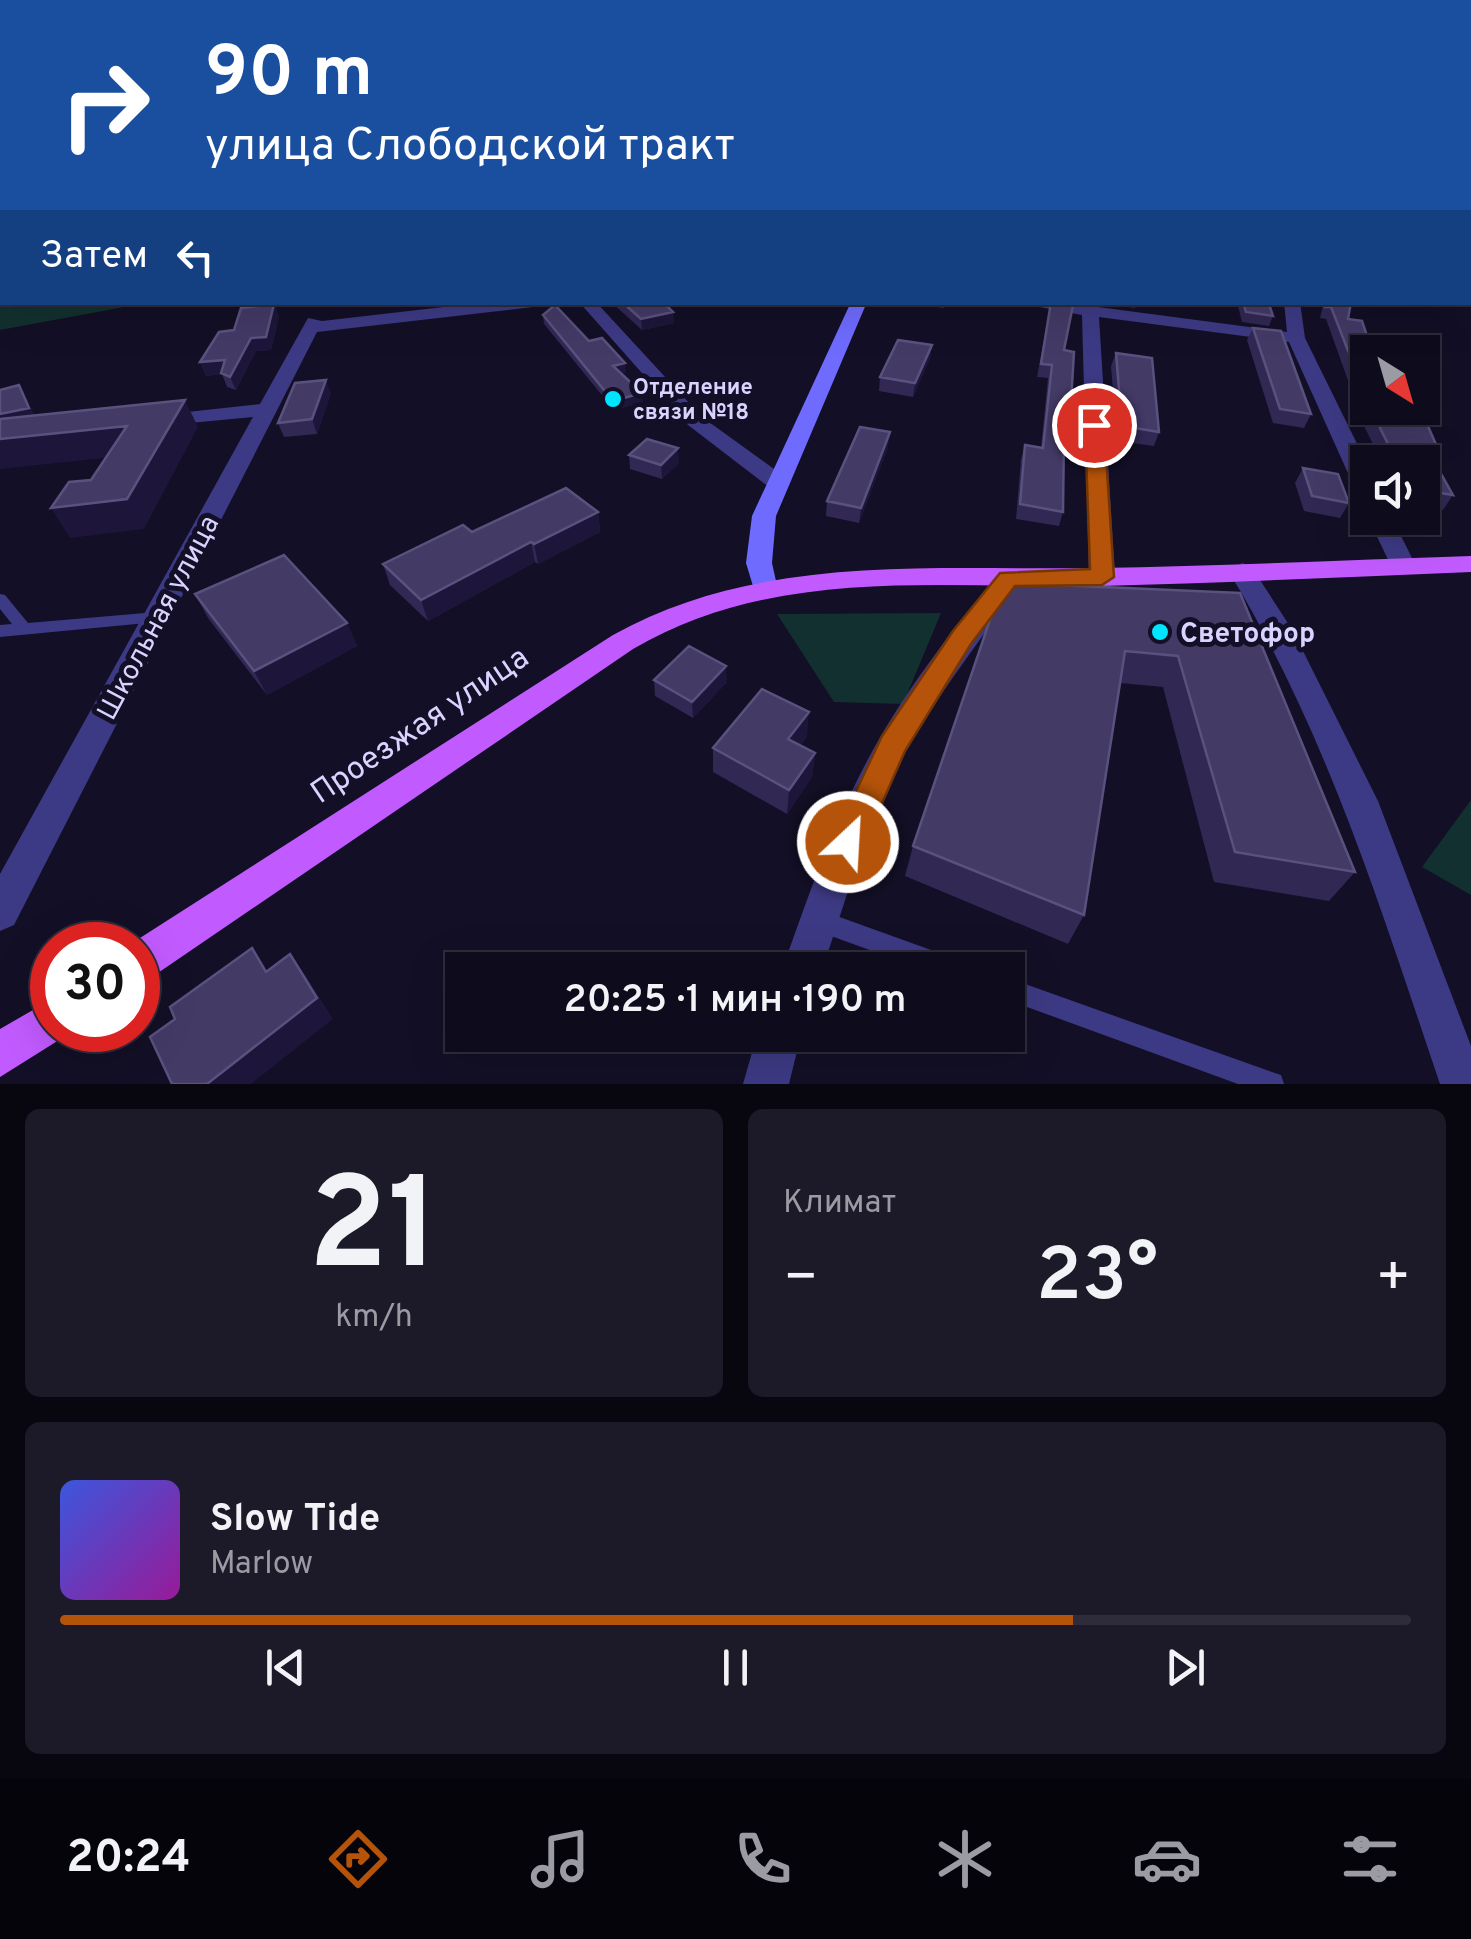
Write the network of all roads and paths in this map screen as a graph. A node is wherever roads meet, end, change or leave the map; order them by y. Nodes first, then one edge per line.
1 (504, 305) edge
2 (589, 305) edge
3 (858, 305) edge
4 (1062, 305) edge
5 (1292, 305) edge
6 (1089, 307) edge
7 (1296, 338) junction
8 (268, 409) junction
9 (134, 422) edge
10 (1350, 453) edge
11 (776, 482) junction
12 (1388, 535) edge
13 (1471, 564) edge
14 (1402, 566) junction
15 (1242, 572) junction
16 (1102, 577) junction
17 (1008, 578) junction
18 (765, 590) junction
19 (0, 600) edge
20 (157, 617) junction
21 (24, 630) junction
22 (0, 631) edge
23 (0, 912) edge
24 (820, 921) junction
25 (160, 948) edge
26 (809, 952) edge
27 (906, 952) edge
28 (1025, 994) edge
29 (30, 1034) edge
30 (774, 1052) edge
31 (0, 1054) edge
32 (766, 1084) edge
33 (1272, 1084) edge
34 (1464, 1084) edge

1 - 8 street, Школьная улица
2 - 11 street
3 - 11 street
4 - 6 street
5 - 7 street
6 - 7 street
6 - 16 street
7 - 10 street
8 - 9 street
8 - 20 street, Школьная улица
11 - 18 street
12 - 14 street
13 - 14 main road, Проезжая улица
14 - 15 main road, Проезжая улица
15 - 16 main road, Проезжая улица
15 - 34 street
16 - 17 main road, Проезжая улица
17 - 18 main road, Проезжая улица
17 - 24 street
18 - 25 main road, Проезжая улица
19 - 21 lane
20 - 21 lane
20 - 23 street, Школьная улица
21 - 22 lane
24 - 26 street
24 - 27 lane
28 - 33 lane
29 - 31 main road
30 - 32 street

